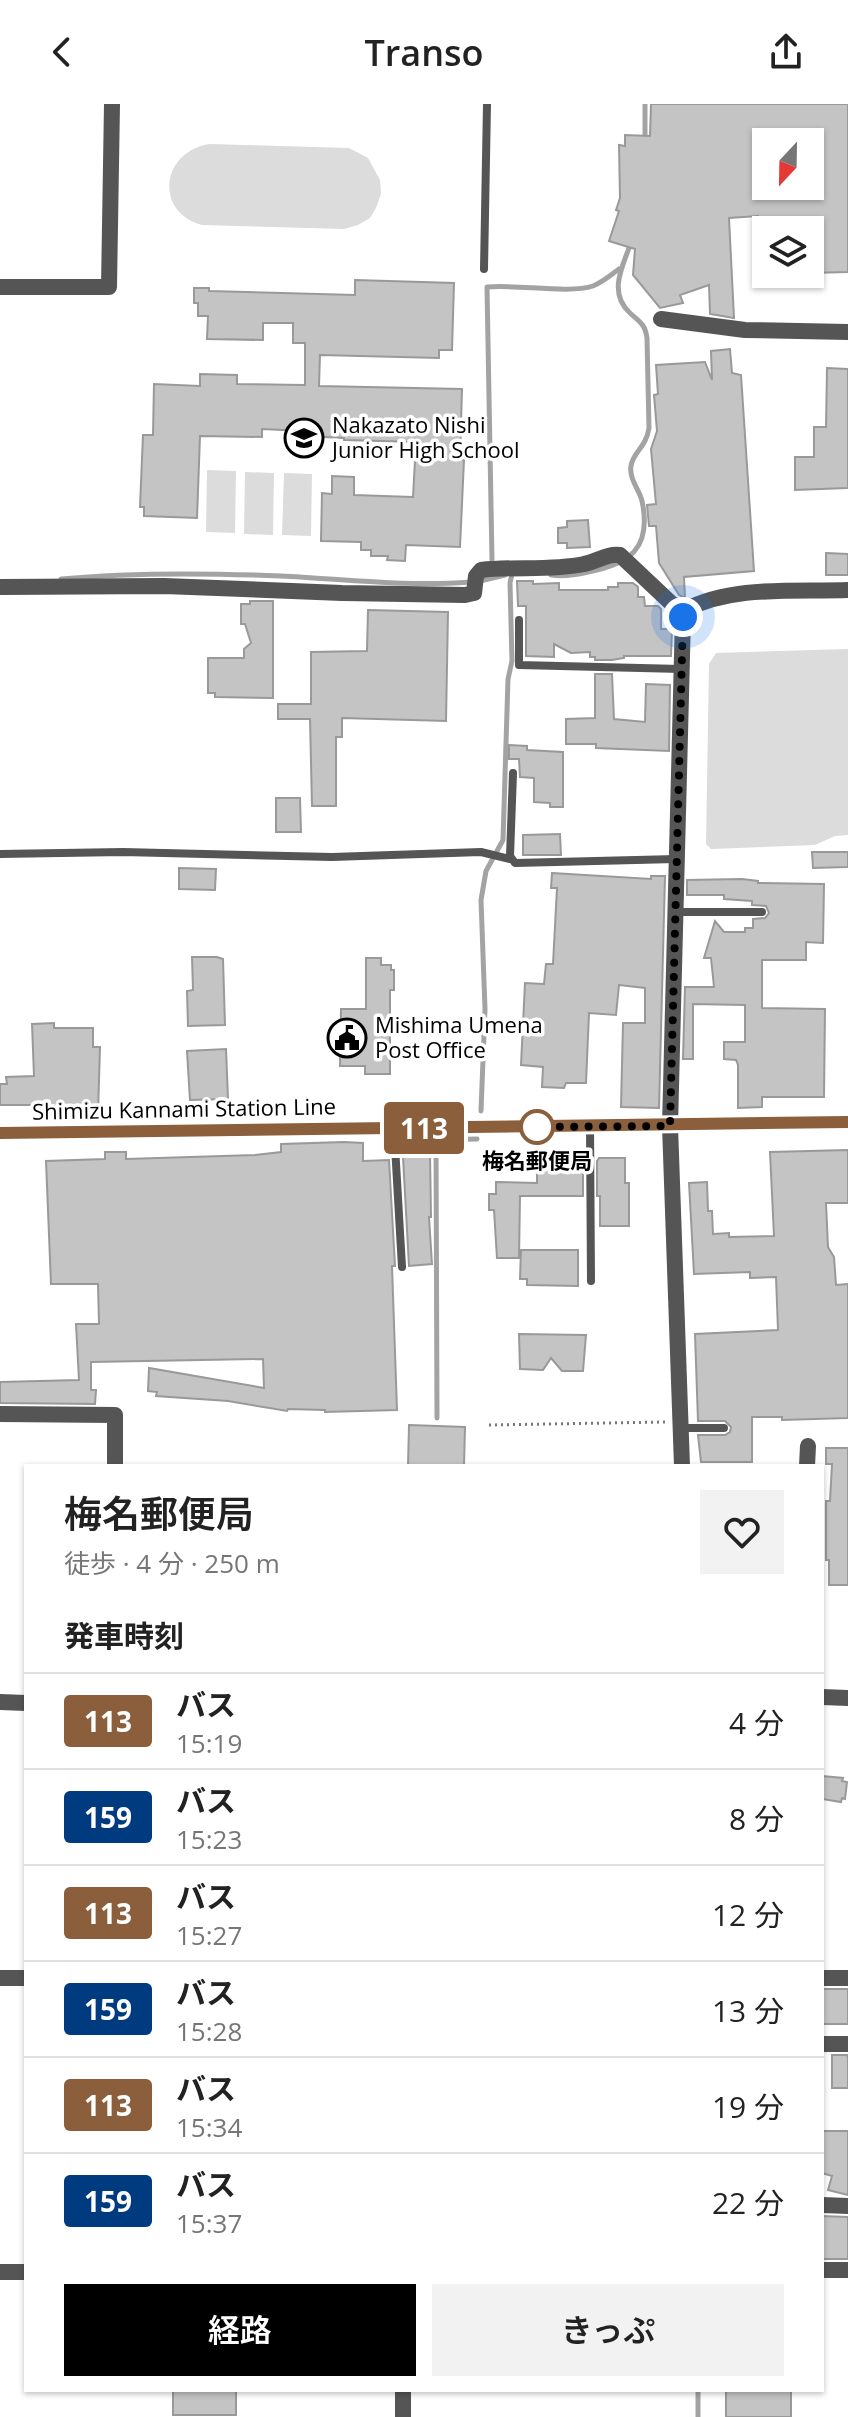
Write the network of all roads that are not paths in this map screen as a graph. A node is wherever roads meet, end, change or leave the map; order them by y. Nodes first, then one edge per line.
1 (112, 104) edge
2 (487, 104) edge
3 (484, 269) dead end
4 (0, 287) edge
5 (661, 319) dead end
6 (848, 332) edge
7 (0, 587) edge
8 (848, 590) edge
9 (685, 610) junction
10 (519, 620) dead end
11 (681, 669) junction
12 (513, 773) dead end
13 (0, 854) edge
14 (510, 859) junction
15 (676, 859) junction
16 (675, 912) junction
17 (762, 912) dead end
18 (848, 1122) edge
19 (590, 1126) junction
20 (670, 1126) junction
21 (394, 1129) junction
22 (0, 1133) edge
23 (402, 1267) dead end
24 (591, 1281) dead end
25 (0, 1414) edge
26 (681, 1425) junction
27 (724, 1428) dead end
28 (808, 1446) dead end
29 (115, 1464) edge
30 (682, 1464) edge
31 (807, 1464) edge
32 (824, 1697) edge
33 (848, 1698) edge
34 (0, 1702) edge
35 (24, 1703) edge
36 (0, 1978) edge
37 (24, 1978) edge
38 (824, 1978) edge
39 (848, 1978) edge
40 (824, 2044) edge
41 (848, 2044) edge
42 (824, 2205) edge
43 (848, 2206) edge
44 (824, 2270) edge
45 (848, 2270) edge
46 (0, 2272) edge
47 (24, 2272) edge
48 (403, 2392) edge
49 (403, 2417) edge

1 - 4 street
2 - 3 lane
5 - 6 street
7 - 9 street
8 - 9 street
9 - 11 street
10 - 11 lane
11 - 15 street
12 - 14 lane
13 - 14 lane
14 - 15 lane
15 - 16 street
16 - 17 lane
16 - 20 street
18 - 20 main road, Shimizu Kannami Station Line
19 - 20 main road, Shimizu Kannami Station Line
19 - 21 main road, Shimizu Kannami Station Line
19 - 24 lane
20 - 26 street
21 - 22 main road, Shimizu Kannami Station Line
21 - 23 lane
25 - 29 street
26 - 27 lane
26 - 30 street
28 - 31 street
32 - 33 street
34 - 35 street
36 - 37 street
38 - 39 street
40 - 41 street
42 - 43 street
44 - 45 street
46 - 47 street
48 - 49 street

